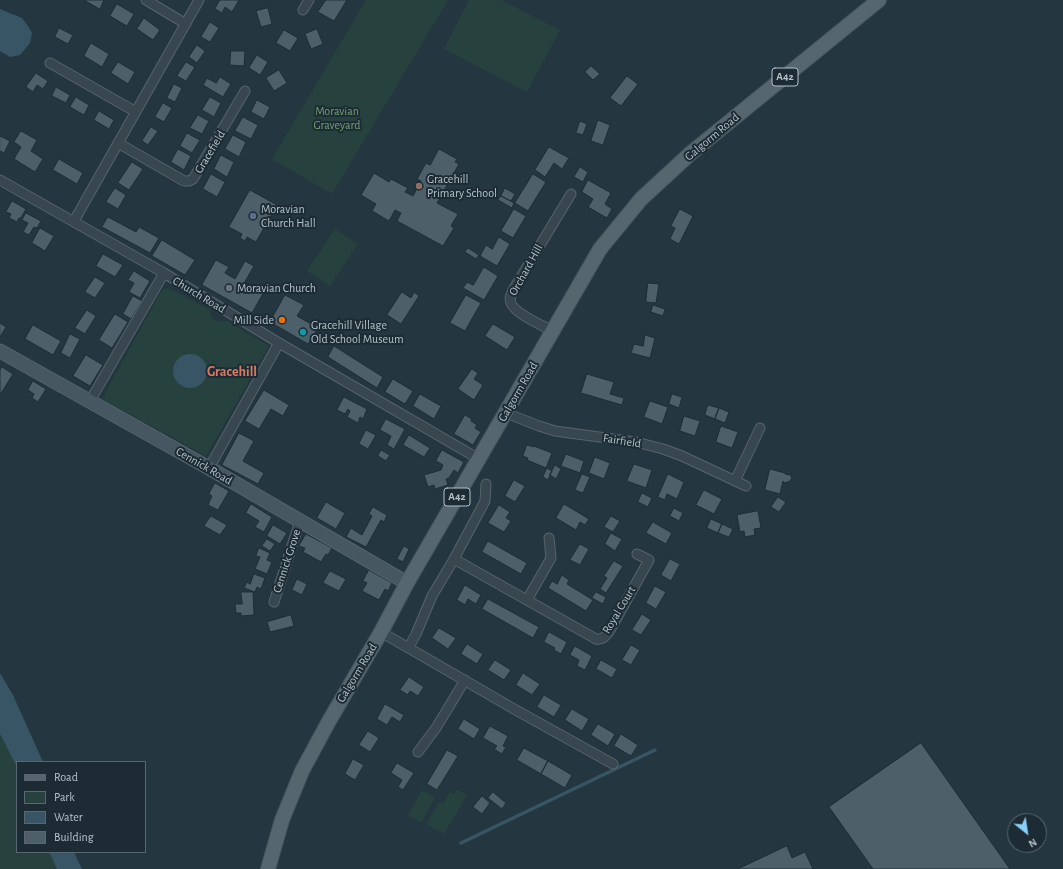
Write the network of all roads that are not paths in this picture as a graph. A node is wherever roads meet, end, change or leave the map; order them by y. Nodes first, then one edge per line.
1 (146, 0) edge
2 (199, 0) edge
3 (309, 0) edge
4 (879, 0) edge
5 (303, 10) dead end
6 (186, 24) junction
7 (50, 63) dead end
8 (245, 91) dead end
9 (136, 112) junction
10 (118, 143) junction
11 (0, 180) edge
12 (571, 194) dead end
13 (74, 221) junction
14 (164, 274) junction
15 (553, 331) junction
16 (278, 342) junction
17 (0, 350) edge
18 (90, 401) junction
19 (506, 413) junction
20 (760, 428) dead end
21 (479, 459) junction
22 (209, 468) junction
23 (734, 481) junction
24 (486, 484) dead end
25 (746, 486) dead end
26 (300, 520) junction
27 (549, 538) dead end
28 (638, 554) dead end
29 (454, 559) junction
30 (407, 583) junction
31 (527, 600) junction
32 (274, 602) dead end
33 (382, 632) junction
34 (409, 647) junction
35 (465, 680) junction
36 (418, 752) dead end
37 (613, 764) dead end
38 (268, 869) edge

1 - 6 street
2 - 6 street
3 - 5 street
4 - 15 main road, Galgorm Road / A42
6 - 9 street
7 - 9 street
8 - 10 street, Gracefield
9 - 10 street
10 - 13 street
11 - 13 street, Church Road
12 - 15 street, Orchard Hill
13 - 14 street, Church Road
14 - 16 street, Church Road
14 - 18 street
15 - 19 main road, Galgorm Road / A42
16 - 21 street, Church Road
16 - 22 street
17 - 18 street, Cennick Road
18 - 22 street, Cennick Road
19 - 21 main road, Galgorm Road / A42
19 - 23 street, Fairfield
20 - 23 street
21 - 30 main road, Galgorm Road / A42
22 - 26 street, Cennick Road
23 - 25 street, Fairfield
24 - 29 street
26 - 30 street, Cennick Road
26 - 32 street, Cennick Grove
27 - 31 street
28 - 31 street, Royal Court
29 - 31 street, Royal Court
29 - 34 street
30 - 33 main road, Galgorm Road / A42
33 - 34 street
33 - 38 main road, Galgorm Road / A42
34 - 35 street
35 - 36 street
35 - 37 street

